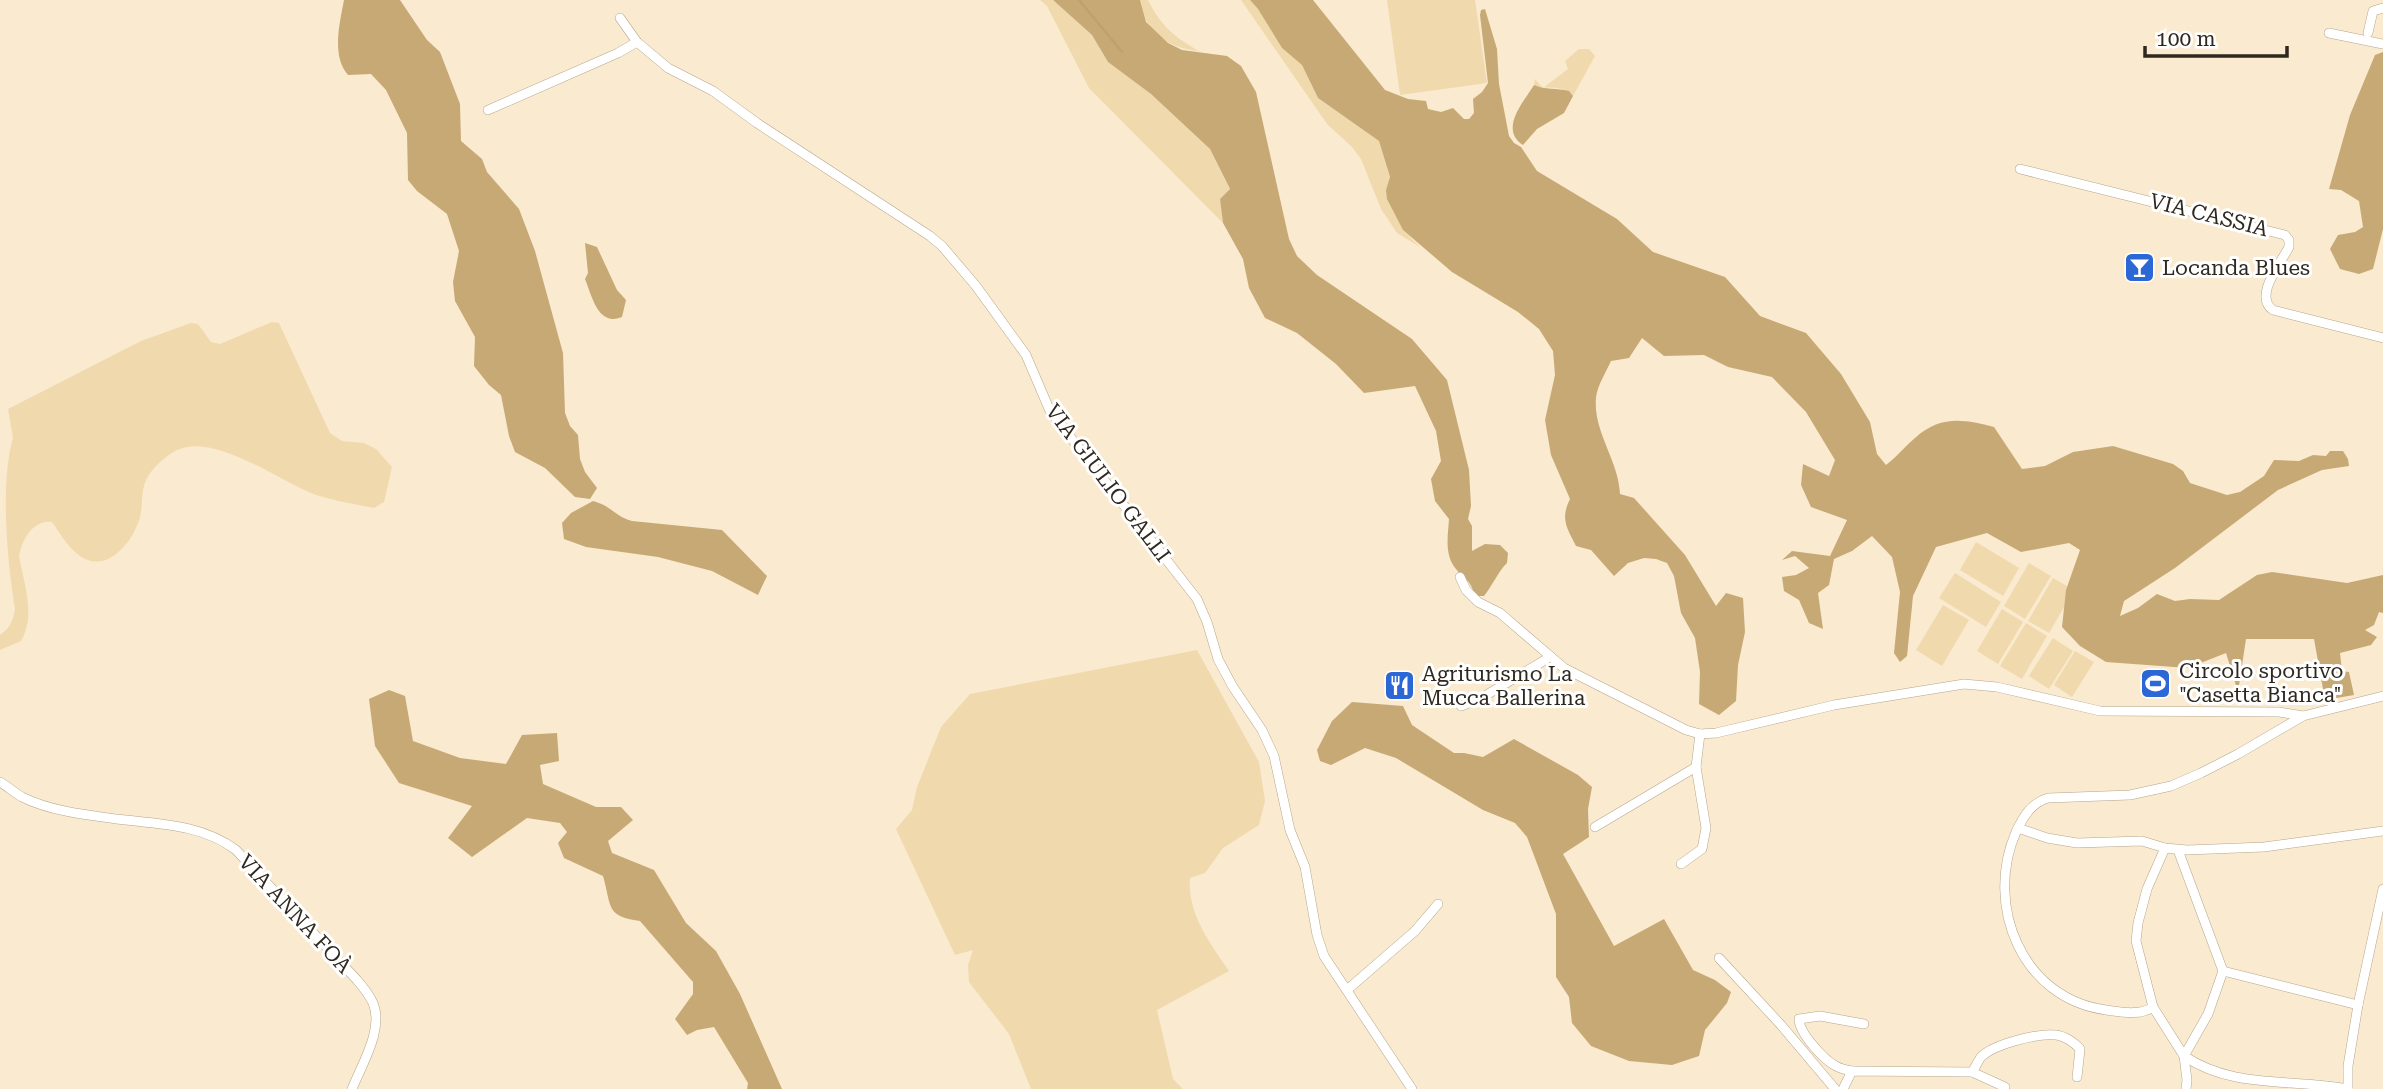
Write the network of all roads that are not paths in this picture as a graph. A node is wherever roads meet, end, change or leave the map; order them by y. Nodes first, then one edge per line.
1 (2383, 8) edge
2 (620, 18) dead end
3 (2329, 33) dead end
4 (2368, 33) dead end
5 (637, 42) junction
6 (2383, 44) edge
7 (488, 110) dead end
8 (2020, 169) dead end
9 (2383, 338) edge
10 (1460, 577) dead end
11 (1550, 657) junction
12 (2383, 696) edge
13 (1461, 706) dead end
14 (2303, 716) junction
15 (1700, 734) junction
16 (1696, 767) junction
17 (0, 782) edge
18 (1595, 827) dead end
19 (2018, 828) junction
20 (2383, 831) edge
21 (2165, 848) junction
22 (2178, 849) junction
23 (1681, 864) dead end
24 (2383, 888) edge
25 (1438, 904) dead end
26 (1719, 958) dead end
27 (2223, 971) junction
28 (1347, 990) junction
29 (2358, 1005) junction
30 (2153, 1007) junction
31 (1864, 1024) dead end
32 (2184, 1056) junction
33 (1852, 1071) junction
34 (1972, 1072) junction
35 (2077, 1077) dead end
36 (2243, 1086) edge
37 (2005, 1087) dead end
38 (352, 1089) edge
39 (1412, 1089) edge
40 (1835, 1089) edge
41 (1843, 1089) edge
42 (2186, 1089) edge
43 (2348, 1089) edge

1 - 4 street
2 - 5 street, VIA GIULIO GALLI
3 - 6 street
5 - 7 street
5 - 28 street, VIA GIULIO GALLI
8 - 9 street, VIA CASSIA
10 - 11 street
11 - 13 street
11 - 15 street
12 - 14 street
14 - 15 street
14 - 19 street
15 - 16 street
16 - 18 street
16 - 23 street
17 - 38 street, VIA ANNA FOÀ
19 - 21 street
19 - 30 street
20 - 22 street
21 - 22 street
21 - 30 street
22 - 27 street
24 - 29 street
25 - 28 street
26 - 40 street
27 - 29 street
27 - 32 street
28 - 39 street, VIA GIULIO GALLI
29 - 43 street
30 - 32 street
31 - 33 street
32 - 36 street
32 - 42 street
33 - 34 street
33 - 41 street
34 - 35 street
34 - 37 street
36 - 43 street

